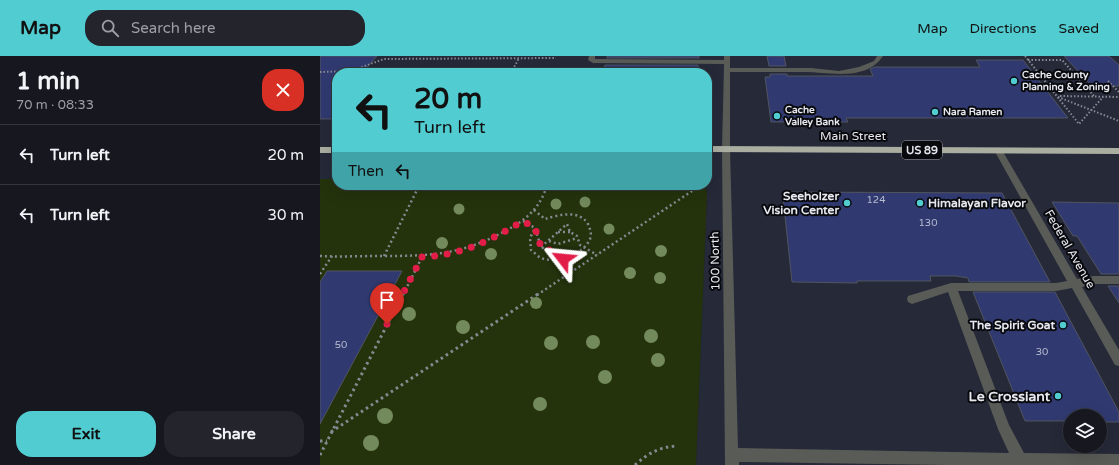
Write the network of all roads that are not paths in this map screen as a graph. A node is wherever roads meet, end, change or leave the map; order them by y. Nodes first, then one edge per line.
1 (592, 56) edge
2 (880, 56) edge
3 (727, 59) edge
4 (727, 70) junction
5 (712, 149) edge
6 (726, 149) junction
7 (320, 150) edge
8 (332, 150) edge
9 (998, 150) junction
10 (1119, 151) edge
11 (1119, 280) edge
12 (1075, 283) junction
13 (951, 287) junction
14 (912, 299) dead end
15 (1119, 361) edge
16 (1020, 459) junction
17 (732, 460) edge
18 (1119, 460) edge

1 - 3 street
2 - 4 street
3 - 4 street, 100 North
4 - 6 street, 100 North
5 - 6 highway, Main Street / US 89
6 - 9 highway, Main Street / US 89
6 - 17 street, 100 North
7 - 8 highway
9 - 10 highway, Main Street / US 89
9 - 12 street, Federal Avenue
11 - 12 street
12 - 13 street
12 - 15 street, Federal Avenue
13 - 14 street
13 - 16 street
16 - 17 street
16 - 18 street

